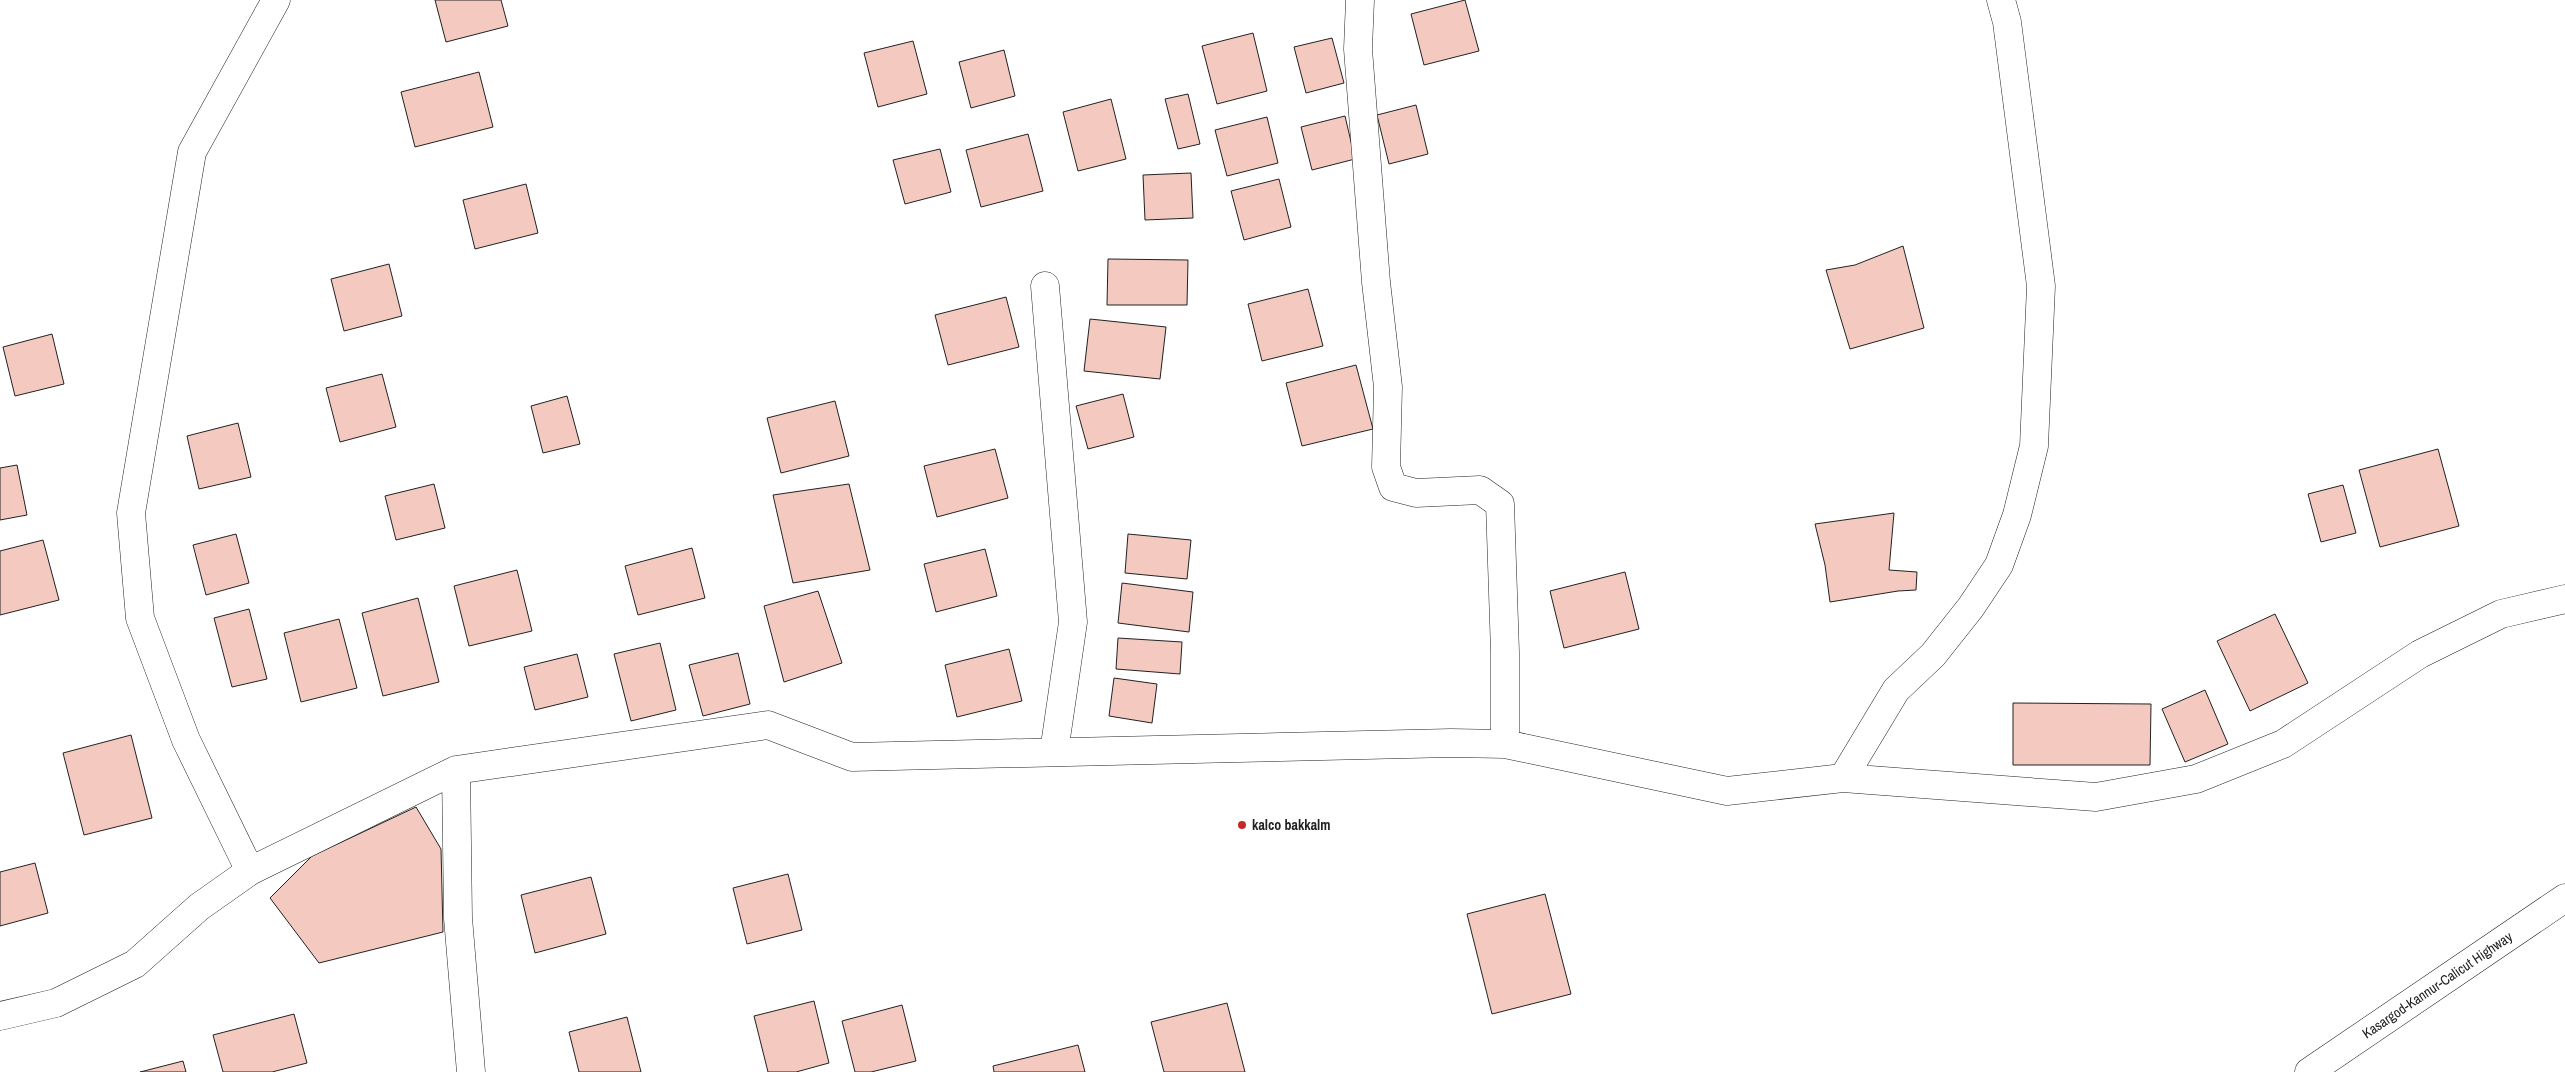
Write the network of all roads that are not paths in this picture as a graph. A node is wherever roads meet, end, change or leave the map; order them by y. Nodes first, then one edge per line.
1 (276, 0) edge
2 (1360, 0) edge
3 (2001, 0) edge
4 (1045, 286) dead end
5 (2565, 599) edge
6 (1505, 744) junction
7 (1054, 752) junction
8 (456, 770) junction
9 (1843, 778) junction
10 (250, 871) junction
11 (2565, 898) edge
12 (0, 1016) edge
13 (471, 1072) edge
14 (2309, 1072) edge

1 - 10 main road
2 - 6 main road
3 - 9 main road
4 - 7 main road
5 - 9 main road
6 - 7 main road
6 - 9 main road
7 - 8 main road
8 - 10 main road
8 - 13 main road
10 - 12 main road
11 - 14 main road, Kasargod-Kannur-Calicut Highway

